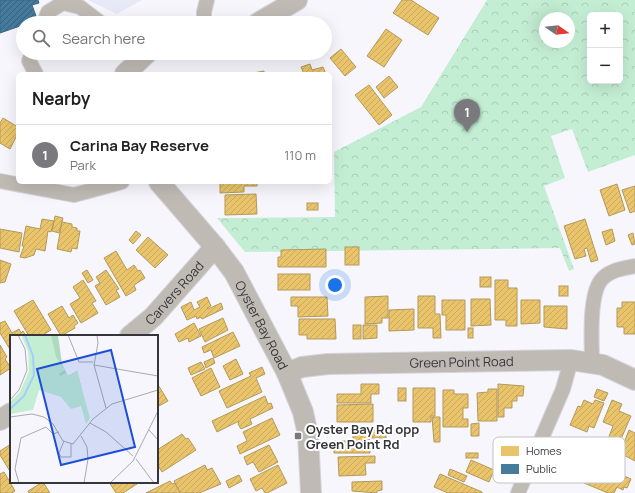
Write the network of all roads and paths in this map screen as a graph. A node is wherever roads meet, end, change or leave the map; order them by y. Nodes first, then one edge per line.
1 (206, 0) edge
2 (297, 0) edge
3 (47, 16) edge
4 (92, 16) edge
5 (204, 16) edge
6 (273, 16) edge
7 (29, 60) edge
8 (138, 60) edge
9 (35, 72) edge
10 (127, 72) edge
11 (0, 181) edge
12 (115, 184) edge
13 (161, 184) edge
14 (215, 247) junction
15 (635, 266) edge
16 (131, 335) edge
17 (571, 360) junction
18 (592, 363) junction
19 (287, 373) junction
20 (635, 380) edge
21 (10, 414) edge
22 (0, 420) edge
23 (542, 437) edge
24 (522, 483) edge
25 (311, 493) edge
26 (518, 493) edge

1 - 5 street
2 - 6 street
3 - 4 street
7 - 9 street
8 - 10 street
11 - 12 street
13 - 14 street, Oyster Bay Road
14 - 16 street, Carvers Road
14 - 19 street, Oyster Bay Road
15 - 18 street
17 - 18 street, Green Point Road
17 - 19 street, Green Point Road
17 - 23 street
18 - 20 street, Green Point Road
19 - 25 street, Oyster Bay Road
21 - 22 street
24 - 26 street

